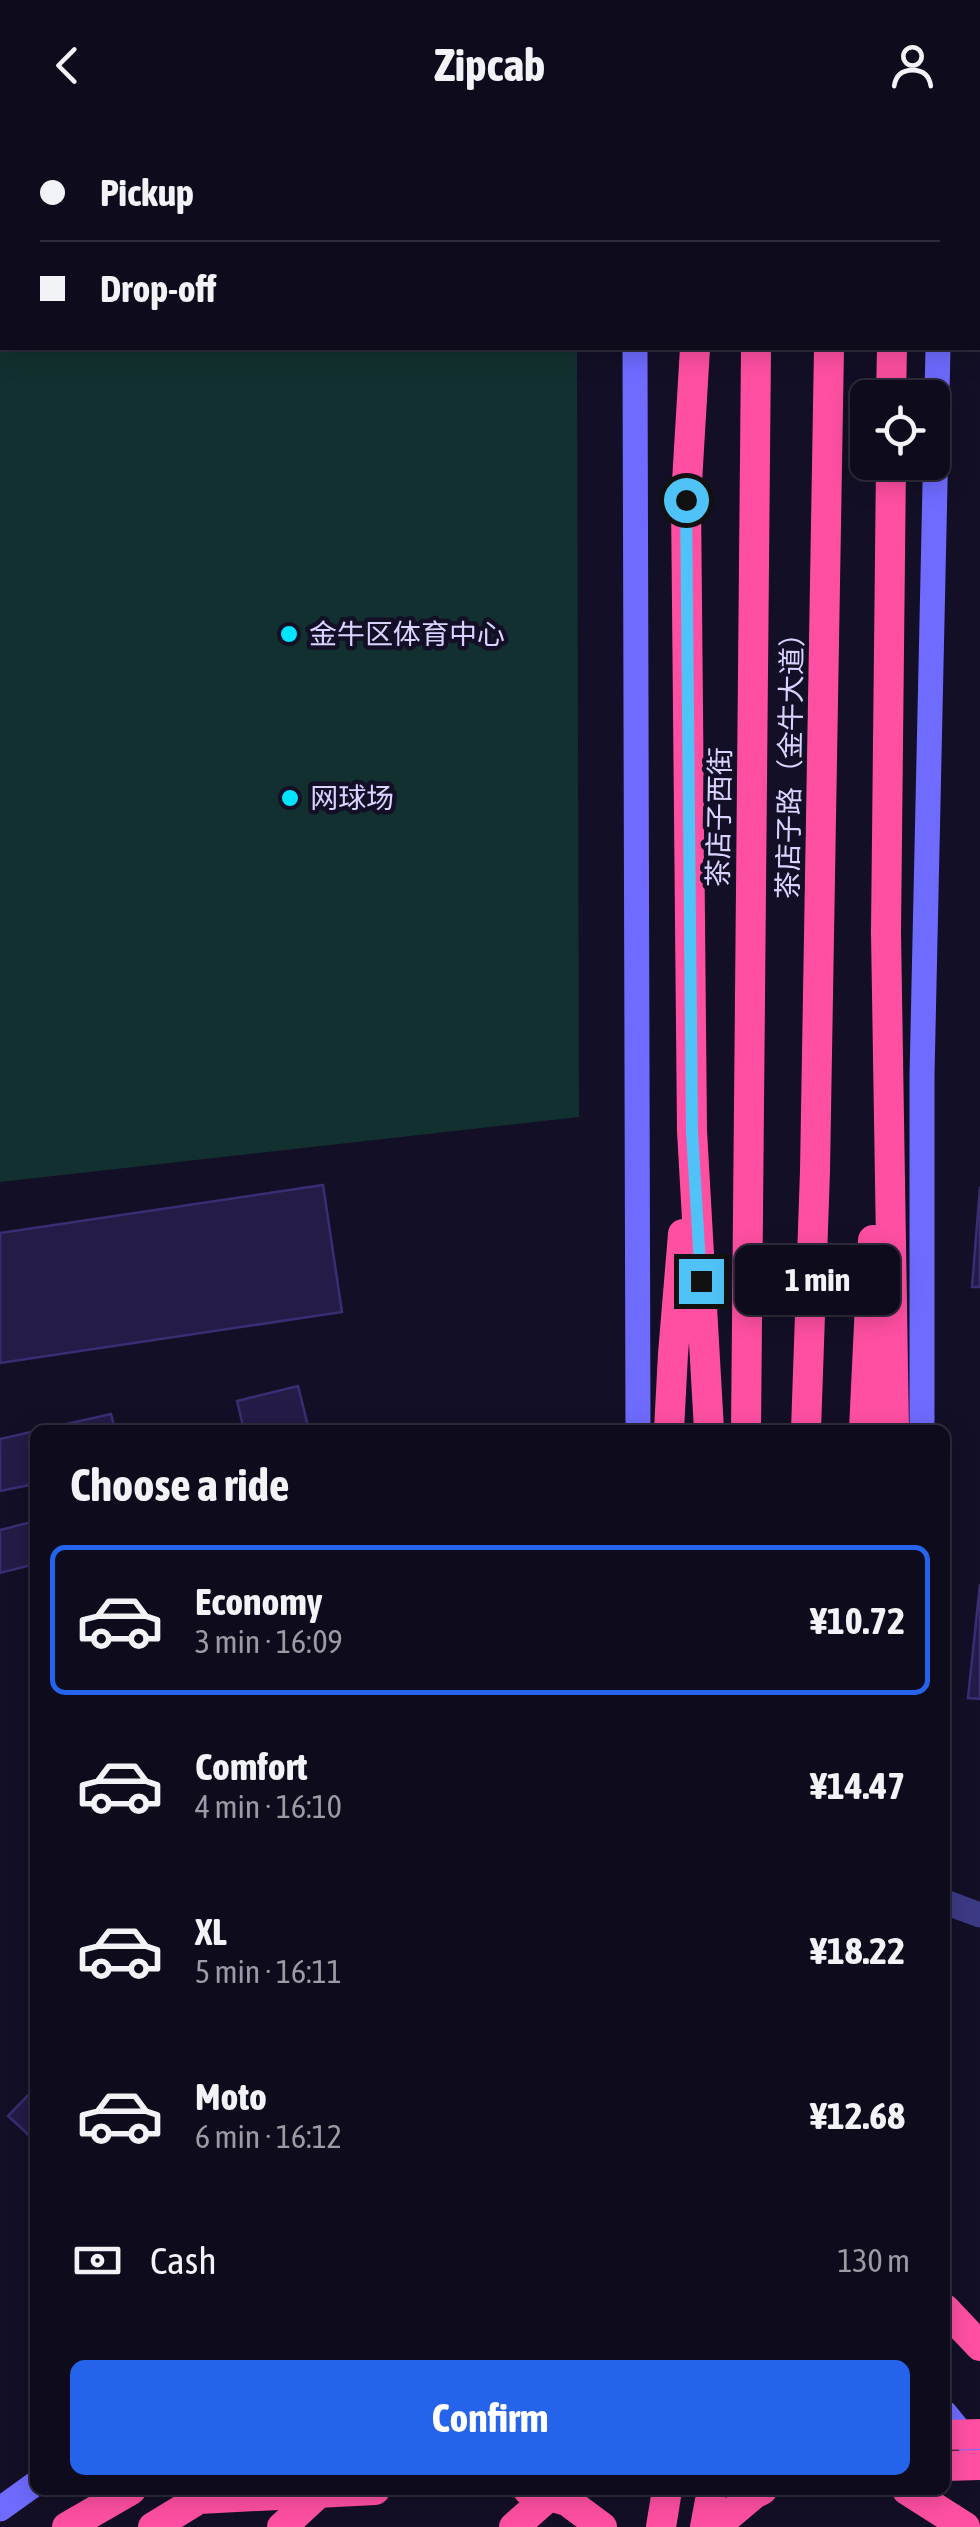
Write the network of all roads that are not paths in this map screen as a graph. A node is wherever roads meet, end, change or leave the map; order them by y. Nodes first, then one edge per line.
1 (635, 350) edge
2 (695, 350) edge
3 (756, 350) edge
4 (830, 350) edge
5 (892, 350) edge
6 (938, 350) edge
7 (891, 380) edge
8 (890, 480) edge
9 (886, 932) junction
10 (692, 1132) junction
11 (638, 1425) edge
12 (669, 1425) edge
13 (709, 1425) edge
14 (746, 1425) edge
15 (806, 1425) edge
16 (864, 1425) edge
17 (894, 1425) edge
18 (922, 1425) edge
19 (950, 1904) edge
20 (980, 1915) edge
21 (950, 2313) edge
22 (980, 2346) edge
23 (950, 2419) edge
24 (980, 2434) edge
25 (950, 2435) edge
26 (980, 2457) edge
27 (950, 2466) edge
28 (980, 2466) edge
29 (30, 2488) edge
30 (122, 2495) edge
31 (278, 2495) edge
32 (317, 2495) edge
33 (545, 2495) edge
34 (550, 2495) edge
35 (582, 2495) edge
36 (666, 2495) edge
37 (711, 2495) edge
38 (751, 2495) edge
39 (753, 2495) edge
40 (915, 2495) edge
41 (0, 2509) edge
42 (67, 2527) edge
43 (153, 2527) edge
44 (282, 2527) edge
45 (514, 2527) edge
46 (580, 2527) edge
47 (602, 2527) edge
48 (661, 2527) edge
49 (705, 2527) edge
50 (718, 2527) edge
51 (746, 2527) edge
52 (965, 2527) edge

1 - 11 main road
2 - 10 highway
3 - 14 highway, 茶店子西街
4 - 15 highway, 茶店子路（金牛大道）
5 - 7 highway
6 - 18 main road
8 - 9 highway
9 - 16 highway
9 - 17 highway
10 - 12 highway
10 - 13 highway
19 - 20 street
21 - 22 highway
23 - 26 main road
24 - 25 highway, bridge
27 - 28 highway
29 - 41 main road
30 - 42 highway
31 - 43 highway
32 - 44 highway, bridge
33 - 47 highway, bridge
34 - 45 highway, bridge
35 - 46 main road
36 - 48 highway
37 - 49 highway
38 - 51 main road
39 - 50 highway, bridge
40 - 52 highway

